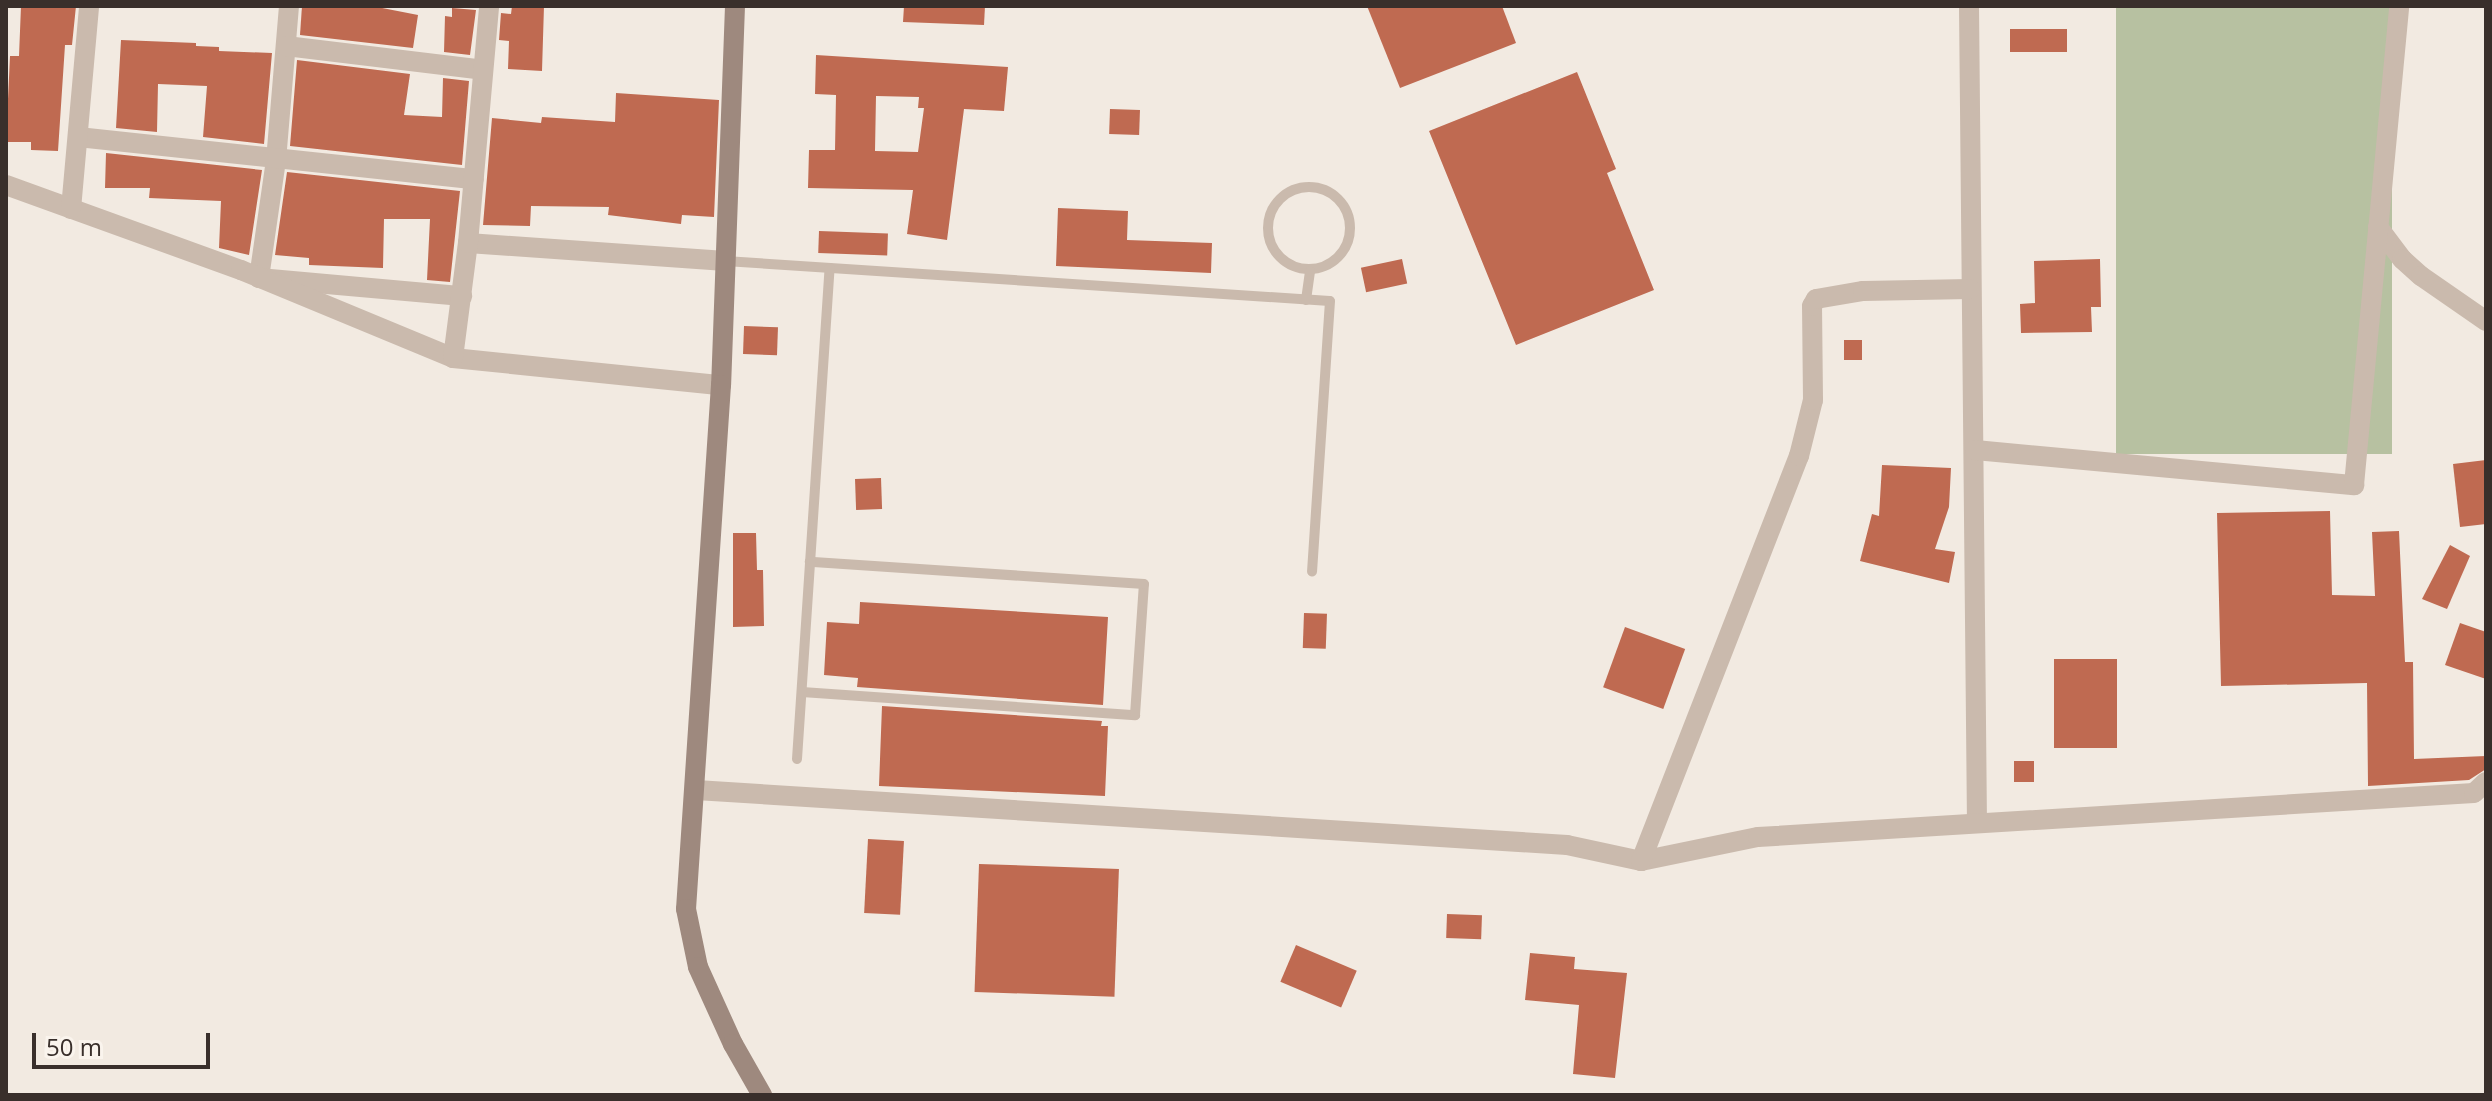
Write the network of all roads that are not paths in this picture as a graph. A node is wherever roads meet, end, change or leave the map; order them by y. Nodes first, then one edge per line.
1 (89, 6) edge
2 (289, 6) edge
3 (489, 6) edge
4 (735, 6) edge
5 (1969, 6) edge
6 (2399, 6) edge
7 (286, 46) junction
8 (483, 70) junction
9 (78, 137) junction
10 (276, 160) junction
11 (474, 179) junction
12 (6, 185) edge
13 (71, 209) junction
14 (2378, 227) junction
15 (468, 243) junction
16 (725, 261) junction
17 (830, 268) junction
18 (1310, 271) junction
19 (259, 278) junction
20 (1970, 289) junction
21 (462, 296) junction
22 (1306, 300) junction
23 (2486, 321) edge
24 (453, 358) junction
25 (721, 385) junction
26 (1975, 450) junction
27 (810, 562) junction
28 (1312, 571) dead end
29 (802, 692) junction
30 (797, 759) dead end
31 (2486, 782) edge
32 (696, 790) junction
33 (1977, 822) junction
34 (1641, 861) junction
35 (762, 1095) edge

1 - 9 street
2 - 7 street
3 - 8 street
4 - 16 street
5 - 20 street
6 - 14 street
7 - 8 street
7 - 10 street
8 - 11 street
9 - 10 street
9 - 13 street
10 - 11 street
10 - 19 street
11 - 15 street
12 - 13 street
13 - 19 street
14 - 23 street
14 - 26 street
15 - 16 street
15 - 21 street
16 - 17 lane
16 - 25 street
17 - 22 lane
17 - 27 lane
18 - 18 lane
18 - 22 lane
19 - 21 street
19 - 24 street
20 - 26 street
20 - 34 street
21 - 24 street
22 - 28 lane
24 - 25 street
25 - 32 street
26 - 33 street
27 - 29 lane
27 - 29 lane
29 - 30 lane
31 - 33 street
32 - 34 street
32 - 35 street
33 - 34 street

